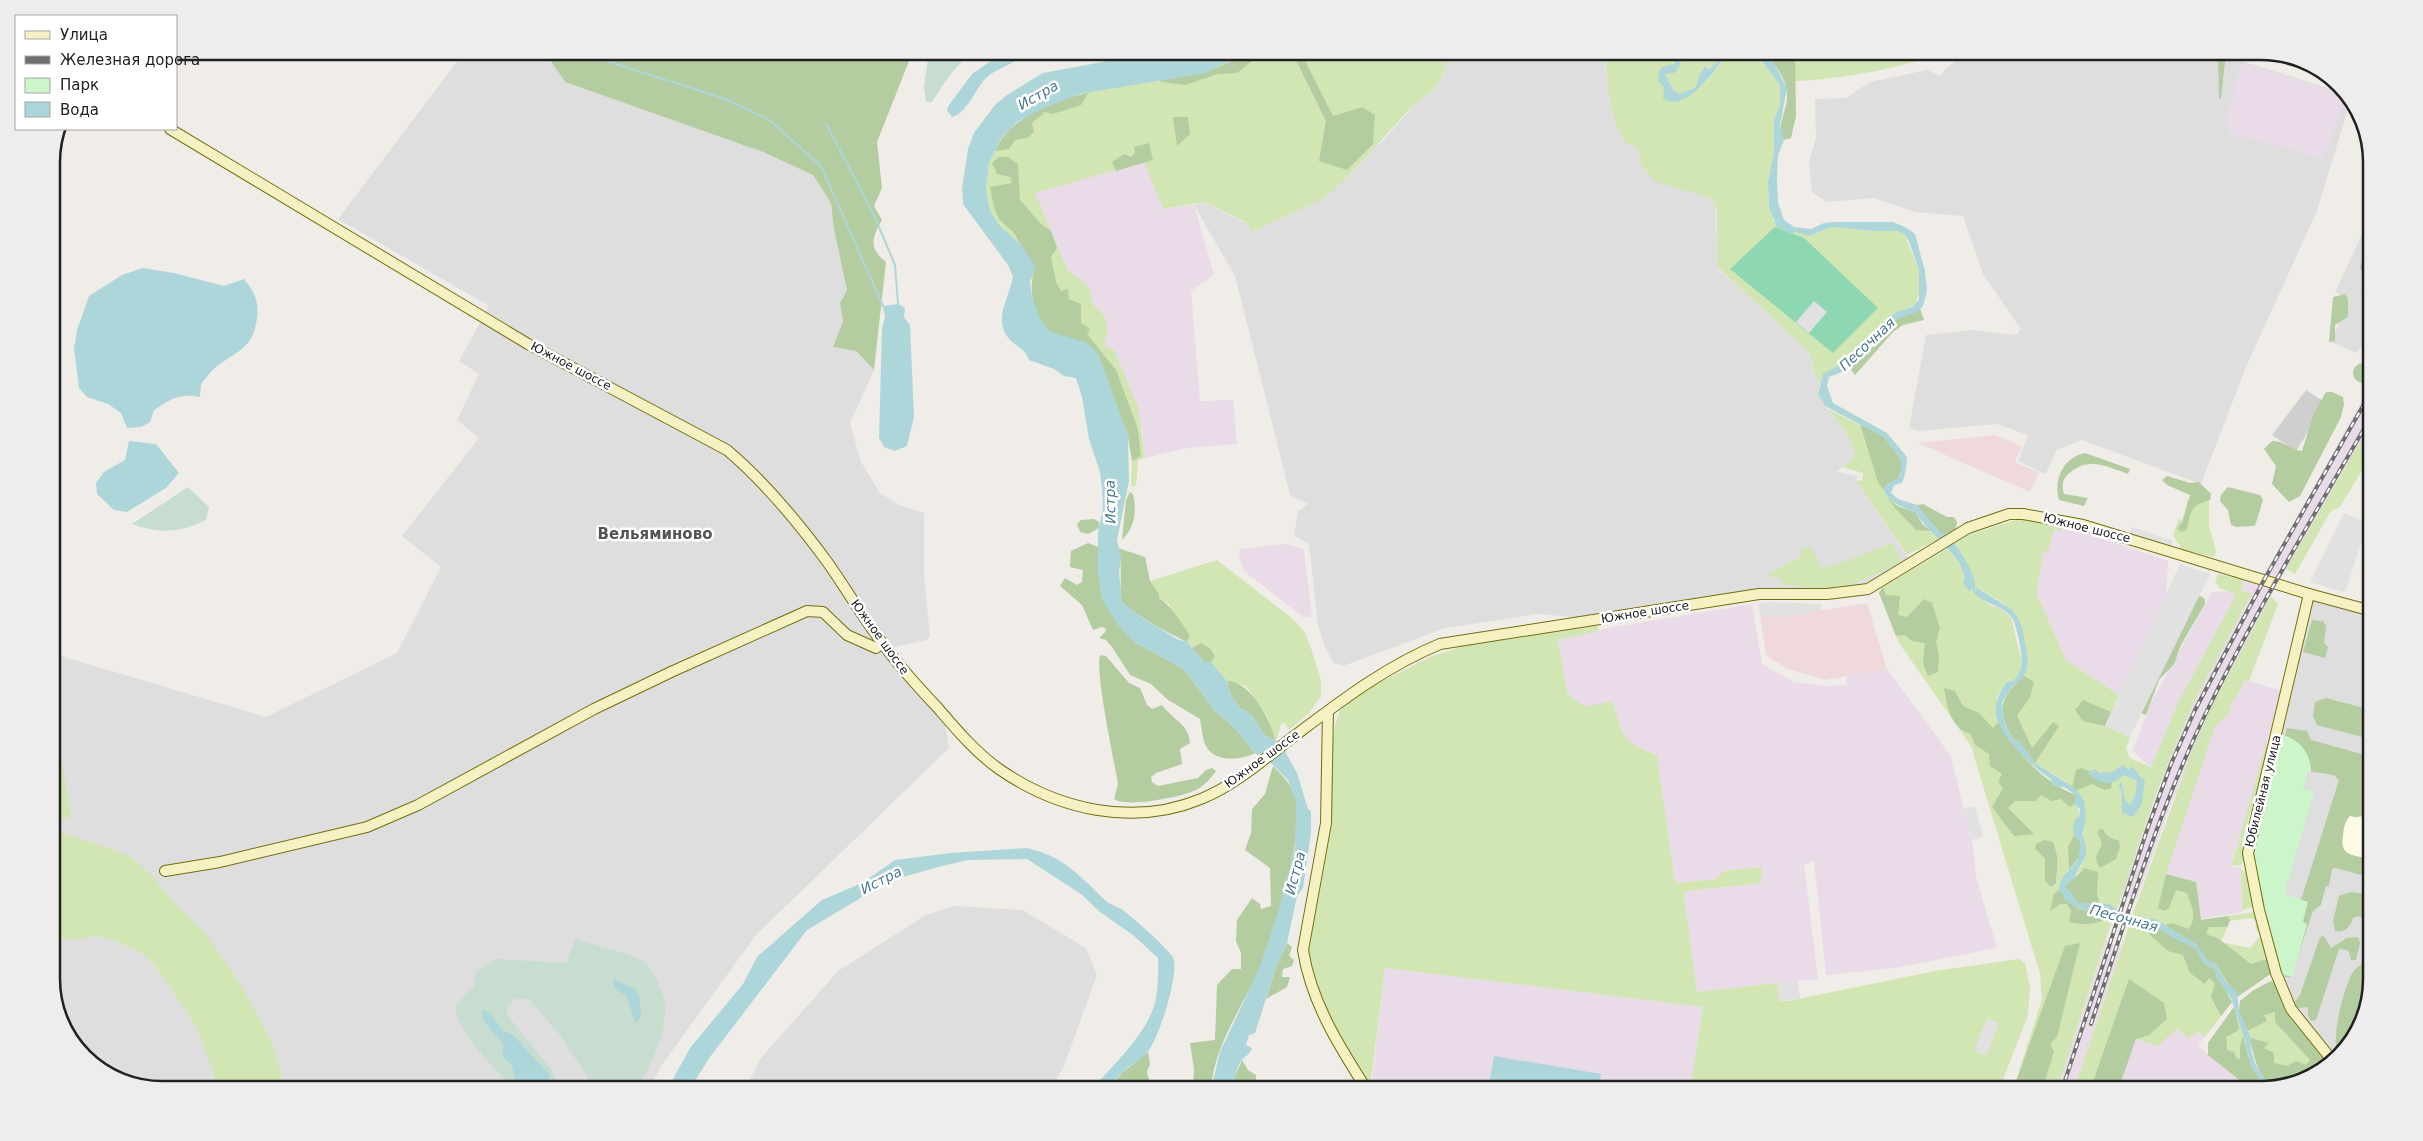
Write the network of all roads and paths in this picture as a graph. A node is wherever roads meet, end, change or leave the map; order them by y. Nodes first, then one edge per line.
1 (172, 130) edge
2 (2306, 594) junction
3 (2363, 609) edge
4 (882, 643) junction
5 (1328, 711) junction
6 (165, 871) dead end
7 (2328, 1056) edge
8 (1362, 1081) edge

1 - 4 main road, Южное шоссе
2 - 3 main road, Южное шоссе
2 - 5 main road, Южное шоссе
2 - 7 main road, Юбилейная улица
4 - 5 main road, Южное шоссе
4 - 6 main road
5 - 8 main road

